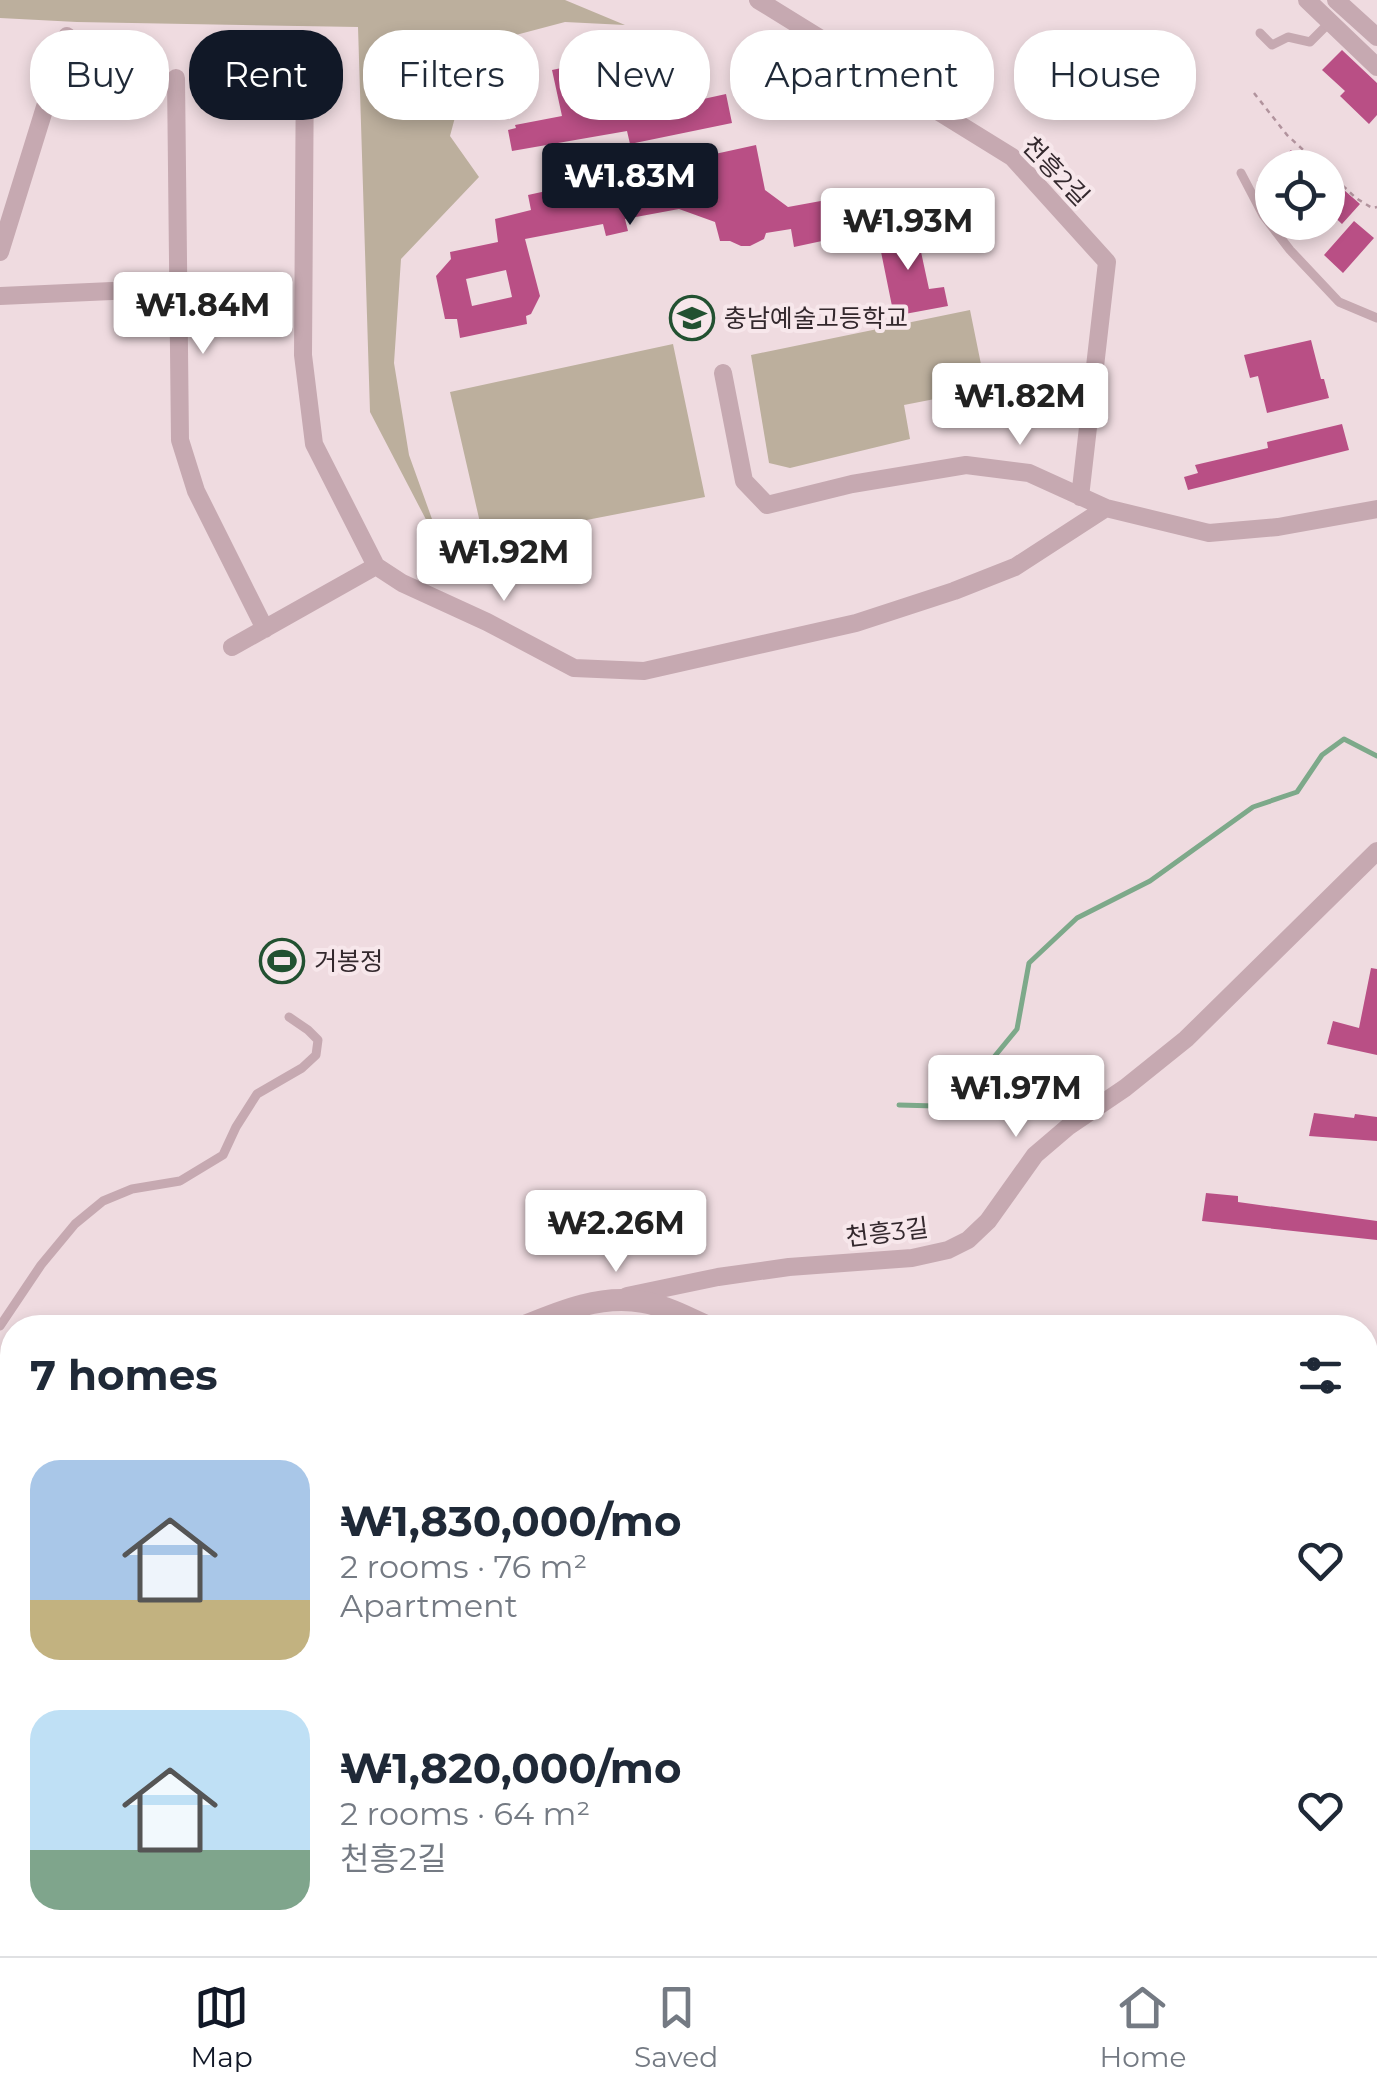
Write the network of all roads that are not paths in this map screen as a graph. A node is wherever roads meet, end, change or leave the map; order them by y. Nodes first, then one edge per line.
1 (758, 0) edge
2 (1307, 0) edge
3 (1336, 0) edge
4 (1330, 22) junction
5 (1260, 34) dead end
6 (1377, 37) edge
7 (1377, 67) edge
8 (176, 78) dead end
9 (40, 120) edge
10 (305, 120) edge
11 (1241, 173) dead end
12 (0, 252) edge
13 (179, 288) junction
14 (0, 296) edge
15 (1377, 318) edge
16 (722, 374) dead end
17 (1080, 497) junction
18 (1106, 508) junction
19 (1377, 509) edge
20 (376, 566) junction
21 (265, 629) junction
22 (232, 648) dead end
23 (1377, 851) edge
24 (289, 1017) dead end
25 (606, 1300) junction
26 (7, 1315) edge
27 (554, 1315) edge
28 (677, 1315) edge

1 - 17 street, 천흥2길
2 - 4 street
3 - 6 street
4 - 5 lane
4 - 7 street
8 - 13 street
9 - 12 street
10 - 20 street
11 - 15 lane
13 - 14 street
13 - 21 street
16 - 17 street
17 - 18 street
18 - 19 street
18 - 20 street
20 - 21 street
21 - 22 street
23 - 25 street, 천흥3길
24 - 26 lane
25 - 27 street
25 - 28 street

